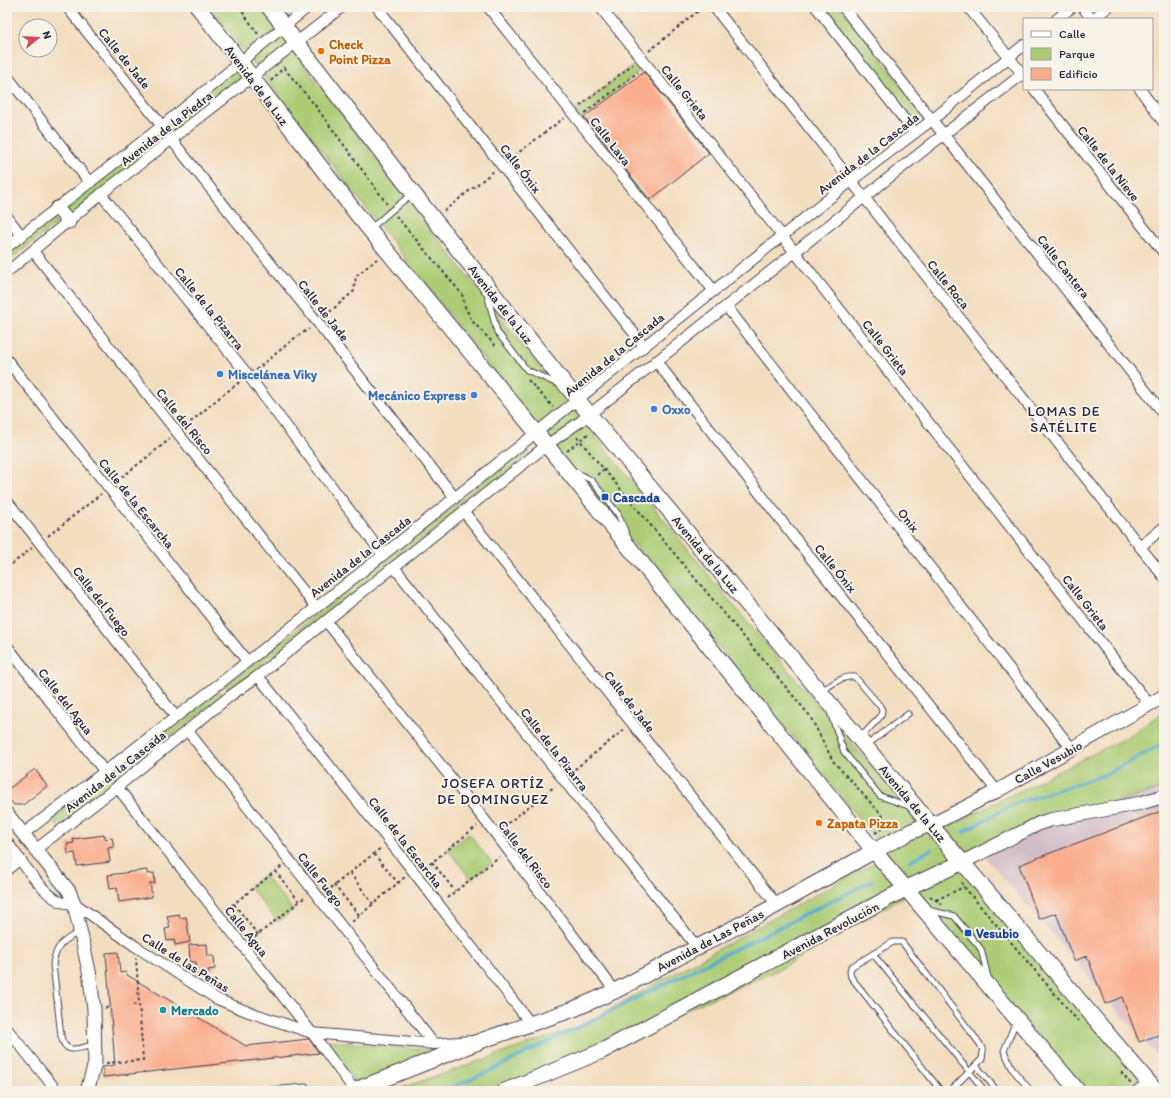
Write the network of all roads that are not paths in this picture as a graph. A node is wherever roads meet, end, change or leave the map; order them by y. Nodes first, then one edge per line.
1 (67, 7) edge
2 (198, 7) edge
3 (269, 7) edge
4 (308, 7) edge
5 (342, 7) edge
6 (377, 7) edge
7 (488, 7) edge
8 (600, 7) edge
9 (714, 7) edge
10 (816, 7) edge
11 (843, 7) edge
12 (968, 7) edge
13 (1072, 7) edge
14 (1083, 7) edge
15 (1108, 7) edge
16 (1058, 18) edge
17 (1091, 18) edge
18 (1093, 18) edge
19 (284, 26) junction
20 (297, 42) junction
21 (1023, 46) edge
22 (1009, 58) junction
23 (241, 62) junction
24 (1023, 75) edge
25 (7, 76) edge
26 (252, 78) junction
27 (1035, 90) edge
28 (1141, 90) edge
29 (932, 120) junction
30 (1164, 124) edge
31 (162, 126) junction
32 (915, 133) junction
33 (943, 135) junction
34 (171, 139) junction
35 (852, 181) junction
36 (90, 183) junction
37 (101, 194) junction
38 (408, 197) junction
39 (864, 197) junction
40 (57, 208) junction
41 (7, 217) edge
42 (68, 222) junction
43 (369, 229) junction
44 (22, 236) junction
45 (783, 236) junction
46 (7, 247) edge
47 (33, 251) junction
48 (794, 252) junction
49 (1164, 253) edge
50 (7, 272) edge
51 (483, 282) junction
52 (714, 291) junction
53 (726, 306) junction
54 (644, 346) junction
55 (7, 360) edge
56 (656, 361) junction
57 (573, 398) junction
58 (1164, 414) edge
59 (590, 420) junction
60 (536, 432) junction
61 (546, 445) junction
62 (455, 498) junction
63 (7, 501) edge
64 (464, 512) junction
65 (1164, 527) edge
66 (1140, 547) junction
67 (383, 555) junction
68 (394, 566) junction
69 (1164, 577) edge
70 (316, 607) junction
71 (326, 620) junction
72 (7, 646) edge
73 (247, 661) junction
74 (258, 676) junction
75 (219, 684) junction
76 (823, 694) junction
77 (230, 696) junction
78 (1164, 696) edge
79 (1149, 704) junction
80 (908, 714) dead end
81 (176, 717) junction
82 (187, 730) junction
83 (862, 742) junction
84 (1072, 749) junction
85 (105, 772) junction
86 (117, 788) junction
87 (997, 791) junction
88 (1164, 796) edge
89 (919, 811) junction
90 (7, 814) edge
91 (930, 824) junction
92 (23, 834) junction
93 (7, 842) edge
94 (880, 848) junction
95 (35, 850) junction
96 (20, 859) junction
97 (958, 864) junction
98 (7, 870) edge
99 (913, 885) junction
100 (74, 903) junction
101 (777, 905) junction
102 (80, 931) junction
103 (697, 947) junction
104 (873, 954) junction
105 (615, 991) junction
106 (1018, 1018) junction
107 (531, 1024) junction
108 (7, 1029) edge
109 (312, 1033) junction
110 (483, 1040) junction
111 (434, 1044) junction
112 (95, 1045) junction
113 (976, 1065) junction
114 (969, 1072) junction
115 (306, 1087) dead end
116 (1143, 1088) edge
117 (57, 1091) edge
118 (87, 1091) edge
119 (258, 1091) edge
120 (354, 1091) edge
121 (505, 1091) edge
122 (941, 1091) edge
123 (950, 1091) edge
124 (985, 1091) edge
125 (997, 1091) edge
126 (1031, 1091) edge
127 (1078, 1091) edge

1 - 31 street, Calle de Jade
2 - 23 main road, Avenida de la Luz
3 - 19 main road, Avenida de la Luz
4 - 19 street, Avenida de la Piedra
5 - 20 street, Avenida de la Piedra
6 - 54 street, Calle Ónix
7 - 52 street, Calle Lava
8 - 45 street, Calle Grieta
9 - 35 street, Calle Roca
10 - 32 street
11 - 29 street, Calle Cantera
12 - 22 street
13 - 16 street
14 - 17 street
15 - 18 street
19 - 20 main road, Avenida de la Luz
19 - 23 street, Avenida de la Piedra
20 - 26 street, Avenida de la Piedra
20 - 38 main road, Avenida de la Luz
21 - 22 street, Avenida de la Cascada
22 - 24 street
22 - 29 street, Avenida de la Cascada
23 - 26 main road, Avenida de la Luz
23 - 31 street, Avenida de la Piedra
24 - 33 street, Avenida de la Cascada
25 - 36 street
26 - 34 street, Avenida de la Piedra
26 - 43 main road, Avenida de la Luz
27 - 49 street, Calle de la Nieve
28 - 30 street
29 - 32 street, Avenida de la Cascada
29 - 33 street, Calle Cantera
31 - 36 street, Avenida de la Piedra
32 - 35 street, Avenida de la Cascada
33 - 39 street, Avenida de la Cascada
33 - 58 street, Calle Cantera
34 - 37 street, Avenida de la Piedra
34 - 62 street, Calle de Jade
35 - 39 street, Calle Roca
35 - 45 street, Avenida de la Cascada
36 - 40 street, Avenida de la Piedra
37 - 42 street, Avenida de la Piedra
37 - 67 street, Calle de la Pizarra
38 - 43 lane
38 - 51 main road, Avenida de la Luz
39 - 48 street, Avenida de la Cascada
39 - 66 street, Calle Roca
40 - 42 street
40 - 44 street, Avenida de la Piedra
41 - 44 street
42 - 47 street, Avenida de la Piedra
43 - 60 main road, Avenida de la Luz
44 - 46 street, Avenida de la Piedra
45 - 48 street, Calle Grieta
45 - 52 street, Avenida de la Cascada
47 - 50 street, Avenida de la Piedra
47 - 70 street, Calle del Risco
48 - 53 street, Avenida de la Cascada
48 - 79 street, Calle Grieta
51 - 57 main road, Avenida de la Luz
51 - 57 lane
52 - 54 street, Avenida de la Cascada
53 - 56 street, Avenida de la Cascada
53 - 84 street, Onix
54 - 57 street, Avenida de la Cascada
55 - 73 street, Calle de la Escarcha
56 - 59 street, Avenida de la Cascada
56 - 87 street, Calle Ónix
57 - 59 main road, Avenida de la Luz
57 - 60 street, Avenida de la Cascada
59 - 61 street, Avenida de la Cascada
59 - 76 main road, Avenida de la Luz
60 - 61 main road, Avenida de la Luz
60 - 62 street, Avenida de la Cascada
61 - 64 street, Avenida de la Cascada
61 - 94 main road, Avenida de la Luz
62 - 67 street, Avenida de la Cascada
63 - 81 street, Calle del Fuego
64 - 68 street, Avenida de la Cascada
64 - 101 street, Calle de Jade
65 - 66 street
66 - 69 street, Calle Roca
67 - 70 street, Avenida de la Cascada
68 - 71 street, Avenida de la Cascada
68 - 103 street, Calle de la Pizarra
70 - 73 street, Avenida de la Cascada
71 - 74 street, Avenida de la Cascada
71 - 105 street, Calle del Risco
72 - 85 street, Calle del Agua
73 - 75 street, Avenida de la Cascada
74 - 77 street, Avenida de la Cascada
74 - 107 street, Calle de la Escarcha
75 - 77 street
75 - 81 street, Avenida de la Cascada
76 - 83 main road, Avenida de la Luz
76 - 83 lane
76 - 89 lane
77 - 82 street, Avenida de la Cascada
78 - 79 street, Calle Vesubio
79 - 84 street, Calle Vesubio
80 - 83 lane
81 - 85 street, Avenida de la Cascada
82 - 86 street, Avenida de la Cascada
82 - 111 street, Calle Fuego
83 - 89 main road, Avenida de la Luz
84 - 87 street, Calle Vesubio
85 - 92 street, Avenida de la Cascada
86 - 95 street, Avenida de la Cascada
86 - 109 street, Calle Agua
87 - 91 street, Calle Vesubio
88 - 97 street, Avenida Revolución
89 - 91 main road, Avenida de la Luz
90 - 92 street
91 - 94 main road, Avenida de Las Peñas
91 - 97 main road, Avenida de la Luz
92 - 95 street
93 - 96 street
94 - 99 main road, Avenida de la Luz
94 - 101 main road, Avenida de Las Peñas
95 - 100 street
96 - 98 street
96 - 100 street
97 - 99 main road, Avenida Revolución
97 - 116 main road, Avenida de la Luz
99 - 106 main road, Avenida de la Luz
99 - 121 main road, Avenida Revolución
100 - 102 street
100 - 109 street, Calle de las Peñas
101 - 103 main road, Avenida de Las Peñas
102 - 112 street
102 - 112 lane
103 - 105 main road, Avenida de Las Peñas
104 - 113 lane
104 - 114 lane
104 - 122 lane
105 - 107 main road, Avenida de Las Peñas
106 - 126 lane
106 - 127 main road, Avenida de la Luz
107 - 110 main road, Avenida de Las Peñas
108 - 117 street
109 - 111 street, Calle de las Peñas
109 - 120 street, Calle Agua
110 - 111 street, Calle de las Peñas
110 - 120 main road, Avenida de Las Peñas
112 - 118 street
113 - 114 lane
113 - 125 lane
114 - 123 lane
114 - 124 lane
115 - 119 lane

